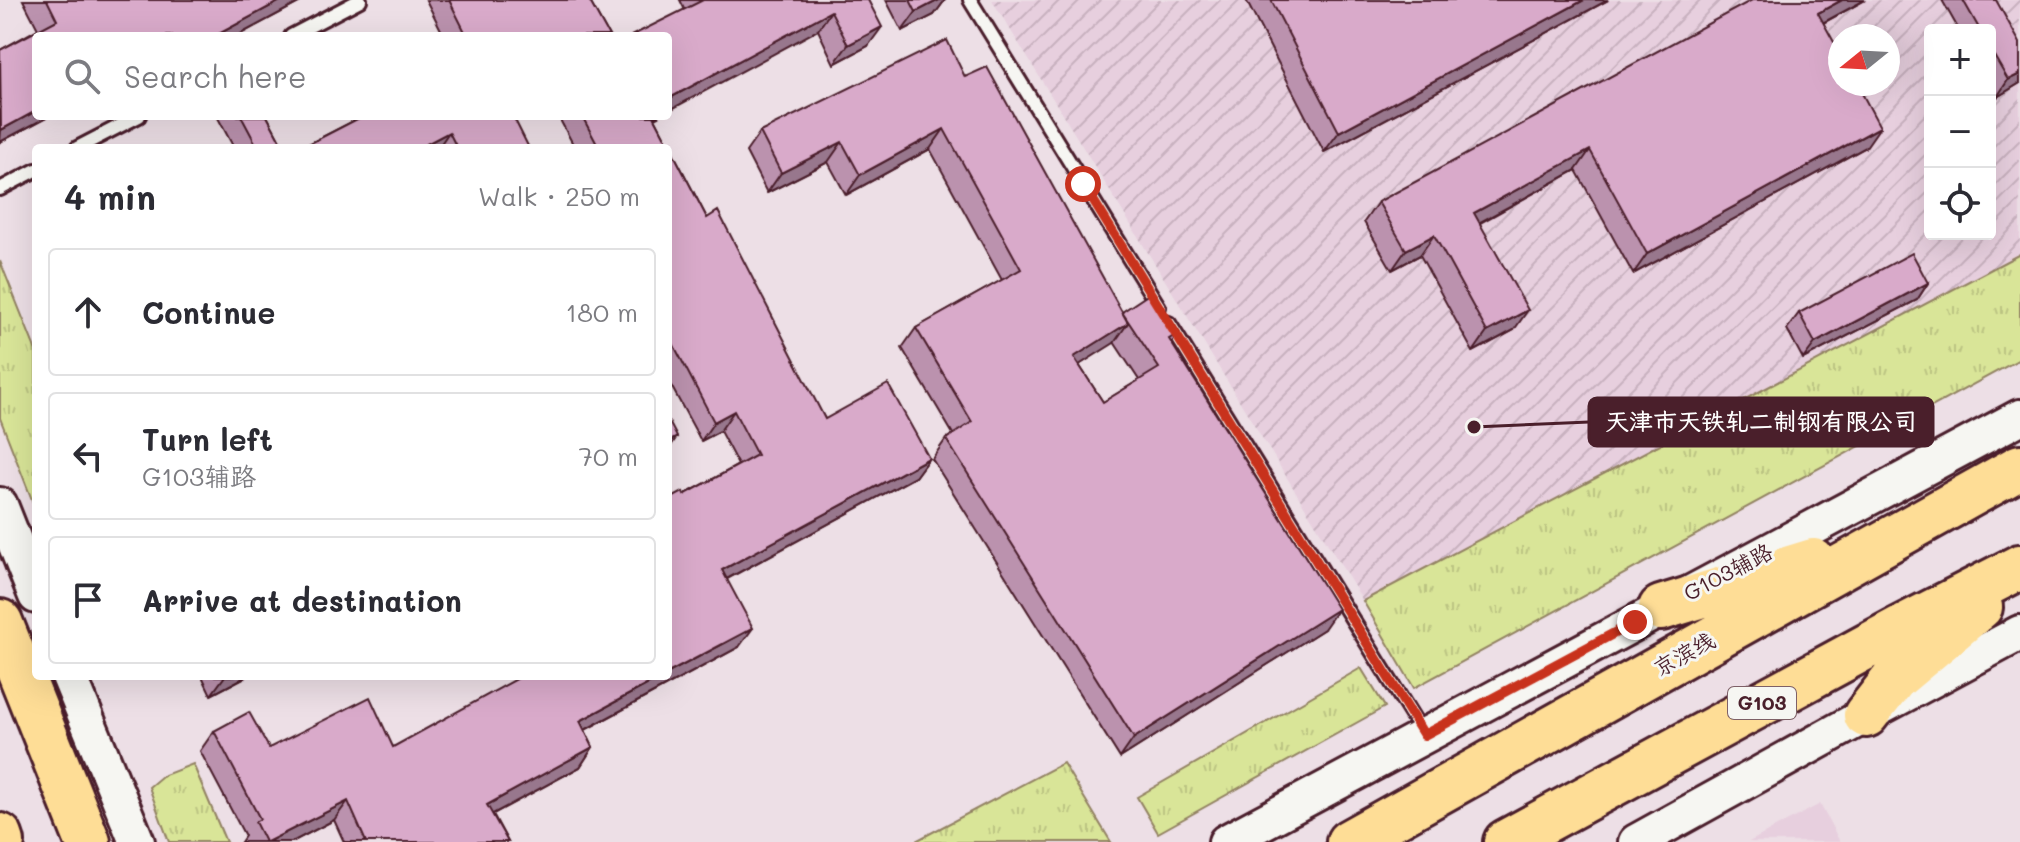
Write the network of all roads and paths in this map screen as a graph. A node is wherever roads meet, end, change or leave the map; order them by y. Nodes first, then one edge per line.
1 (360, 0) edge
2 (970, 0) edge
3 (299, 32) edge
4 (131, 120) edge
5 (85, 144) edge
6 (32, 172) edge
7 (0, 189) edge
8 (2020, 417) edge
9 (2020, 467) edge
10 (0, 505) edge
11 (1895, 535) junction
12 (2020, 567) edge
13 (2020, 573) edge
14 (32, 586) edge
15 (1661, 608) junction
16 (0, 622) edge
17 (2017, 636) edge
18 (71, 680) edge
19 (1866, 715) junction
20 (1424, 735) junction
21 (0, 836) edge
22 (2, 842) edge
23 (88, 842) edge
24 (137, 842) edge
25 (1226, 842) edge
26 (1349, 842) edge
27 (1506, 842) edge
28 (1636, 842) edge

1 - 3 lane
2 - 20 lane
4 - 5 lane
6 - 7 lane
8 - 15 street, G103辅路
9 - 11 highway, 京滨线
10 - 14 street
11 - 15 highway
11 - 26 highway, 京滨线
12 - 27 highway, G103
13 - 19 highway
15 - 20 street, G103辅路
16 - 23 highway
17 - 19 street
18 - 24 street
19 - 28 street
20 - 25 street, G103辅路
21 - 22 highway

